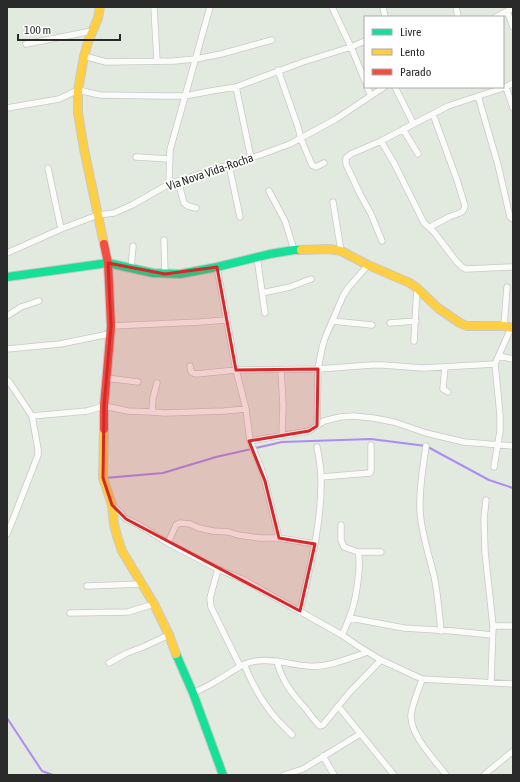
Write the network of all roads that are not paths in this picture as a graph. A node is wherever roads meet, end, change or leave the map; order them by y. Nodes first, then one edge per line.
1 (100, 7) edge
2 (154, 7) edge
3 (210, 7) edge
4 (332, 7) edge
5 (513, 8) edge
6 (507, 11) junction
7 (498, 16) edge
8 (513, 27) edge
9 (92, 31) junction
10 (272, 40) dead end
11 (364, 41) edge
12 (26, 44) dead end
13 (351, 47) junction
14 (84, 56) junction
15 (196, 59) junction
16 (157, 61) junction
17 (278, 70) junction
18 (364, 79) edge
19 (513, 83) edge
20 (236, 86) junction
21 (506, 86) joint
22 (367, 88) edge
23 (383, 88) edge
24 (395, 88) edge
25 (500, 88) edge
26 (78, 90) junction
27 (185, 96) junction
28 (371, 96) junction
29 (478, 96) junction
30 (7, 108) edge
31 (513, 108) edge
32 (433, 114) junction
33 (413, 124) junction
34 (403, 129) junction
35 (301, 139) junction
36 (381, 141) junction
37 (418, 154) dead end
38 (136, 157) dead end
39 (251, 158) junction
40 (170, 159) junction
41 (324, 163) dead end
42 (230, 165) junction
43 (48, 168) dead end
44 (178, 180) junction
45 (170, 184) junction
46 (269, 191) dead end
47 (333, 202) dead end
48 (196, 208) dead end
49 (98, 215) junction
50 (240, 217) dead end
51 (513, 219) edge
52 (430, 227) junction
53 (61, 229) junction
54 (164, 240) dead end
55 (382, 241) dead end
56 (133, 246) dead end
57 (294, 250) junction
58 (341, 252) junction
59 (7, 253) edge
60 (257, 257) junction
61 (108, 263) junction
62 (368, 266) junction
63 (217, 267) junction
64 (511, 267) dead end
65 (131, 268) junction
66 (165, 274) junction
67 (7, 277) edge
68 (311, 279) dead end
69 (507, 287) dead end
70 (417, 288) junction
71 (262, 293) junction
72 (39, 301) dead end
73 (265, 313) dead end
74 (7, 316) edge
75 (226, 320) junction
76 (332, 320) junction
77 (416, 321) junction
78 (390, 323) dead end
79 (372, 325) dead end
80 (509, 327) edge
81 (110, 330) junction
82 (414, 341) dead end
83 (7, 349) edge
84 (499, 356) junction
85 (513, 358) edge
86 (496, 364) junction
87 (190, 366) dead end
88 (445, 367) junction
89 (318, 369) junction
90 (236, 370) junction
91 (281, 370) junction
92 (106, 378) junction
93 (7, 380) edge
94 (138, 382) dead end
95 (156, 383) dead end
96 (448, 392) dead end
97 (104, 406) junction
98 (246, 409) junction
99 (152, 412) junction
100 (32, 416) junction
101 (317, 426) junction
102 (282, 436) junction
103 (250, 441) junction
104 (498, 444) junction
105 (371, 445) dead end
106 (426, 446) dead end
107 (513, 446) edge
108 (317, 447) dead end
109 (494, 467) dead end
110 (321, 477) junction
111 (486, 500) dead end
112 (112, 505) junction
113 (341, 525) dead end
114 (7, 534) edge
115 (278, 538) junction
116 (168, 543) junction
117 (315, 544) junction
118 (358, 552) junction
119 (381, 552) dead end
120 (218, 569) junction
121 (142, 584) junction
122 (87, 586) dead end
123 (154, 604) junction
124 (300, 610) junction
125 (70, 613) dead end
126 (350, 618) junction
127 (493, 626) junction
128 (513, 626) edge
129 (441, 631) junction
130 (169, 635) junction
131 (342, 635) junction
132 (492, 635) junction
133 (368, 652) junction
134 (381, 660) junction
135 (277, 661) junction
136 (109, 663) dead end
137 (242, 665) junction
138 (422, 679) junction
139 (490, 682) junction
140 (513, 684) edge
141 (193, 693) junction
142 (338, 706) junction
143 (360, 734) junction
144 (292, 735) dead end
145 (513, 751) edge
146 (323, 756) junction
147 (224, 775) edge
148 (284, 775) edge
149 (334, 775) edge
150 (393, 775) edge
151 (446, 775) edge
152 (484, 775) edge

1 - 9 street
2 - 16 street
3 - 15 street
4 - 13 street
5 - 6 street
6 - 7 street
6 - 8 street
9 - 12 street
9 - 14 street
10 - 15 street
11 - 13 street
13 - 17 street
13 - 18 street
14 - 16 street
14 - 26 street
15 - 16 street
15 - 27 street
17 - 20 street
17 - 35 street
19 - 21 street
20 - 27 street
20 - 39 street
21 - 31 street
22 - 28 street
23 - 28 street, Via Nova Vida-Rocha
24 - 33 street
25 - 29 street
26 - 27 street
26 - 30 street
26 - 49 street
27 - 40 street
28 - 35 street, Via Nova Vida-Rocha
29 - 32 street
29 - 51 street
32 - 33 street
32 - 52 street
33 - 34 street
34 - 36 street
34 - 37 street
35 - 39 street, Via Nova Vida-Rocha
35 - 41 street
36 - 52 street
36 - 55 street
38 - 40 street
39 - 42 street, Via Nova Vida-Rocha
40 - 45 street
42 - 44 street, Via Nova Vida-Rocha
42 - 50 street
43 - 53 street
44 - 45 street, Via Nova Vida-Rocha
44 - 48 street
45 - 49 street, Via Nova Vida-Rocha
46 - 57 street
47 - 58 street
49 - 53 street, Via Nova Vida-Rocha
49 - 61 street
52 - 64 street
53 - 59 street, Via Nova Vida-Rocha
54 - 66 street
56 - 65 street
57 - 58 street
57 - 60 street
58 - 62 street
60 - 63 street
60 - 71 street
61 - 65 street
61 - 67 street
61 - 81 street
62 - 70 street
62 - 76 street
63 - 66 street
63 - 75 street
65 - 66 street
68 - 71 street
69 - 80 street
70 - 77 street
70 - 80 street
71 - 73 street
72 - 74 street
75 - 81 street
75 - 90 street
76 - 79 street
76 - 89 street
77 - 78 street
77 - 82 street
80 - 84 street
81 - 83 street
81 - 92 street
84 - 85 street
84 - 86 street
86 - 88 street
86 - 104 street
87 - 90 street
88 - 89 street
88 - 96 street
89 - 91 street
89 - 101 street
90 - 91 street
90 - 98 street
91 - 102 street
92 - 94 street
92 - 97 street
93 - 100 street
95 - 99 street
97 - 99 street
97 - 100 street
97 - 112 street
98 - 99 street
98 - 103 street
100 - 114 street
101 - 102 street
101 - 104 street
102 - 103 street
103 - 115 street
104 - 107 street
104 - 109 street
105 - 110 street
106 - 129 street
108 - 110 street
110 - 117 street
111 - 127 street
112 - 116 street
112 - 121 street
113 - 118 street
115 - 116 street
115 - 117 street
116 - 120 street
117 - 124 street
118 - 119 street
118 - 126 street
120 - 124 street
120 - 137 street
121 - 122 street
121 - 123 street
123 - 125 street
123 - 130 street
124 - 131 street
126 - 129 street
126 - 131 street
127 - 128 street
127 - 132 street
129 - 132 street
130 - 136 street
130 - 141 street
131 - 133 street
132 - 139 street
133 - 134 street
133 - 135 street
134 - 138 street
134 - 142 street
135 - 137 street
135 - 142 street
137 - 141 street
137 - 144 street
138 - 139 street
138 - 151 street
139 - 140 street
141 - 147 street
142 - 143 street
143 - 146 street
143 - 150 street
145 - 152 street
146 - 148 street
146 - 149 street

